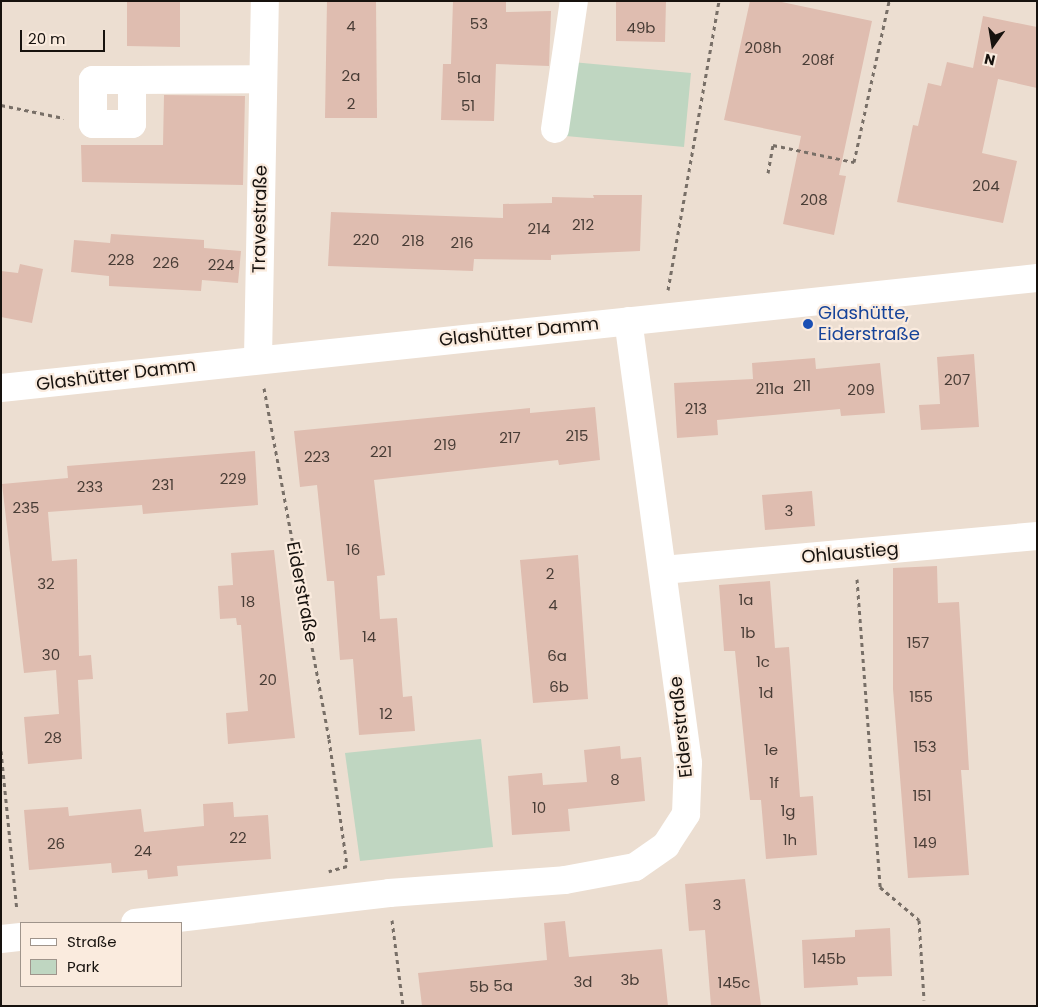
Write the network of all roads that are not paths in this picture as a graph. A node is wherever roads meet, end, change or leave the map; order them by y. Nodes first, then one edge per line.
1 (265, 1) edge
2 (574, 1) edge
3 (263, 79) junction
4 (132, 80) junction
5 (555, 129) dead end
6 (1037, 278) edge
7 (628, 321) junction
8 (258, 358) junction
9 (1, 388) edge
10 (1037, 536) edge
11 (663, 570) junction
12 (143, 922) edge

1 - 3 street, Travestraße
2 - 5 street
3 - 4 street
3 - 8 street, Travestraße
4 - 4 street
6 - 7 street, Glashütter Damm
7 - 8 street, Glashütter Damm
7 - 11 street, Eiderstraße
8 - 9 street, Glashütter Damm
10 - 11 street, Ohlaustieg
11 - 12 street, Eiderstraße

